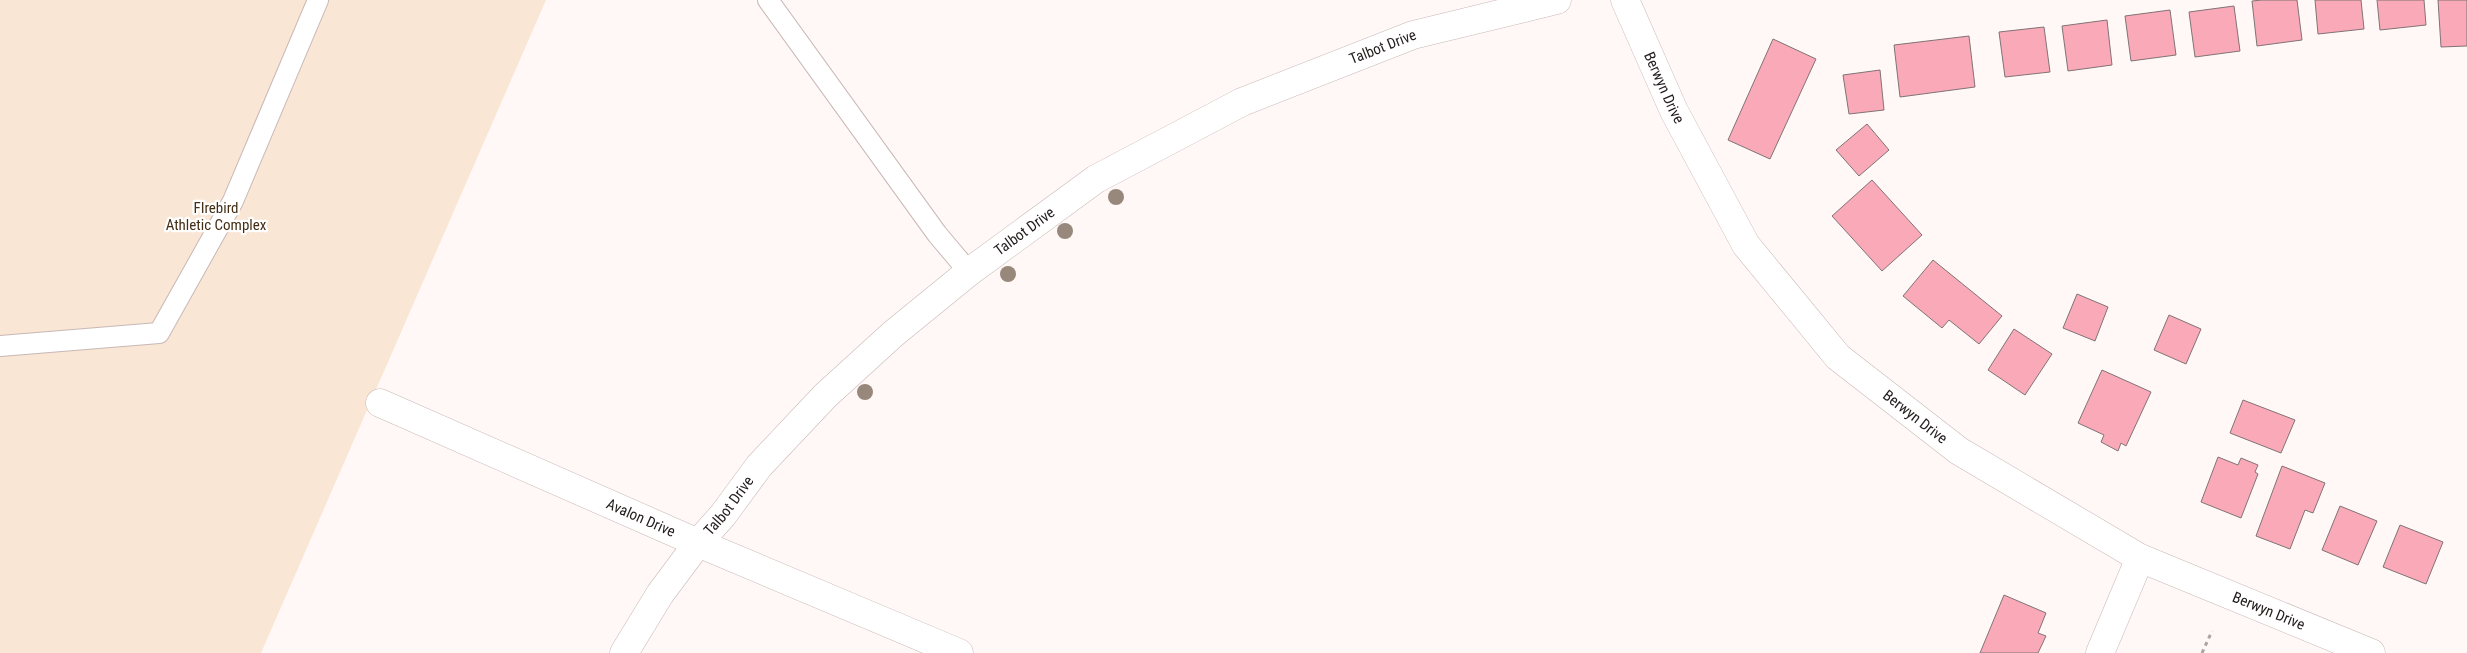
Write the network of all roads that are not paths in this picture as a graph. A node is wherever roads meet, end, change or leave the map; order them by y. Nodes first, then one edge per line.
1 (318, 0) edge
2 (768, 0) edge
3 (1557, 0) edge
4 (1625, 0) edge
5 (968, 272) junction
6 (0, 346) edge
7 (380, 403) dead end
8 (698, 542) junction
9 (2140, 558) junction
10 (624, 653) edge
11 (959, 653) edge
12 (2100, 653) edge
13 (2371, 653) edge

1 - 6 lane
2 - 5 lane
3 - 5 street, Talbot Drive
4 - 9 street, Berwyn Drive
5 - 8 street, Talbot Drive
7 - 8 street, Avalon Drive
8 - 10 street, Talbot Drive
8 - 11 street, Avalon Drive
9 - 12 street
9 - 13 street, Berwyn Drive

